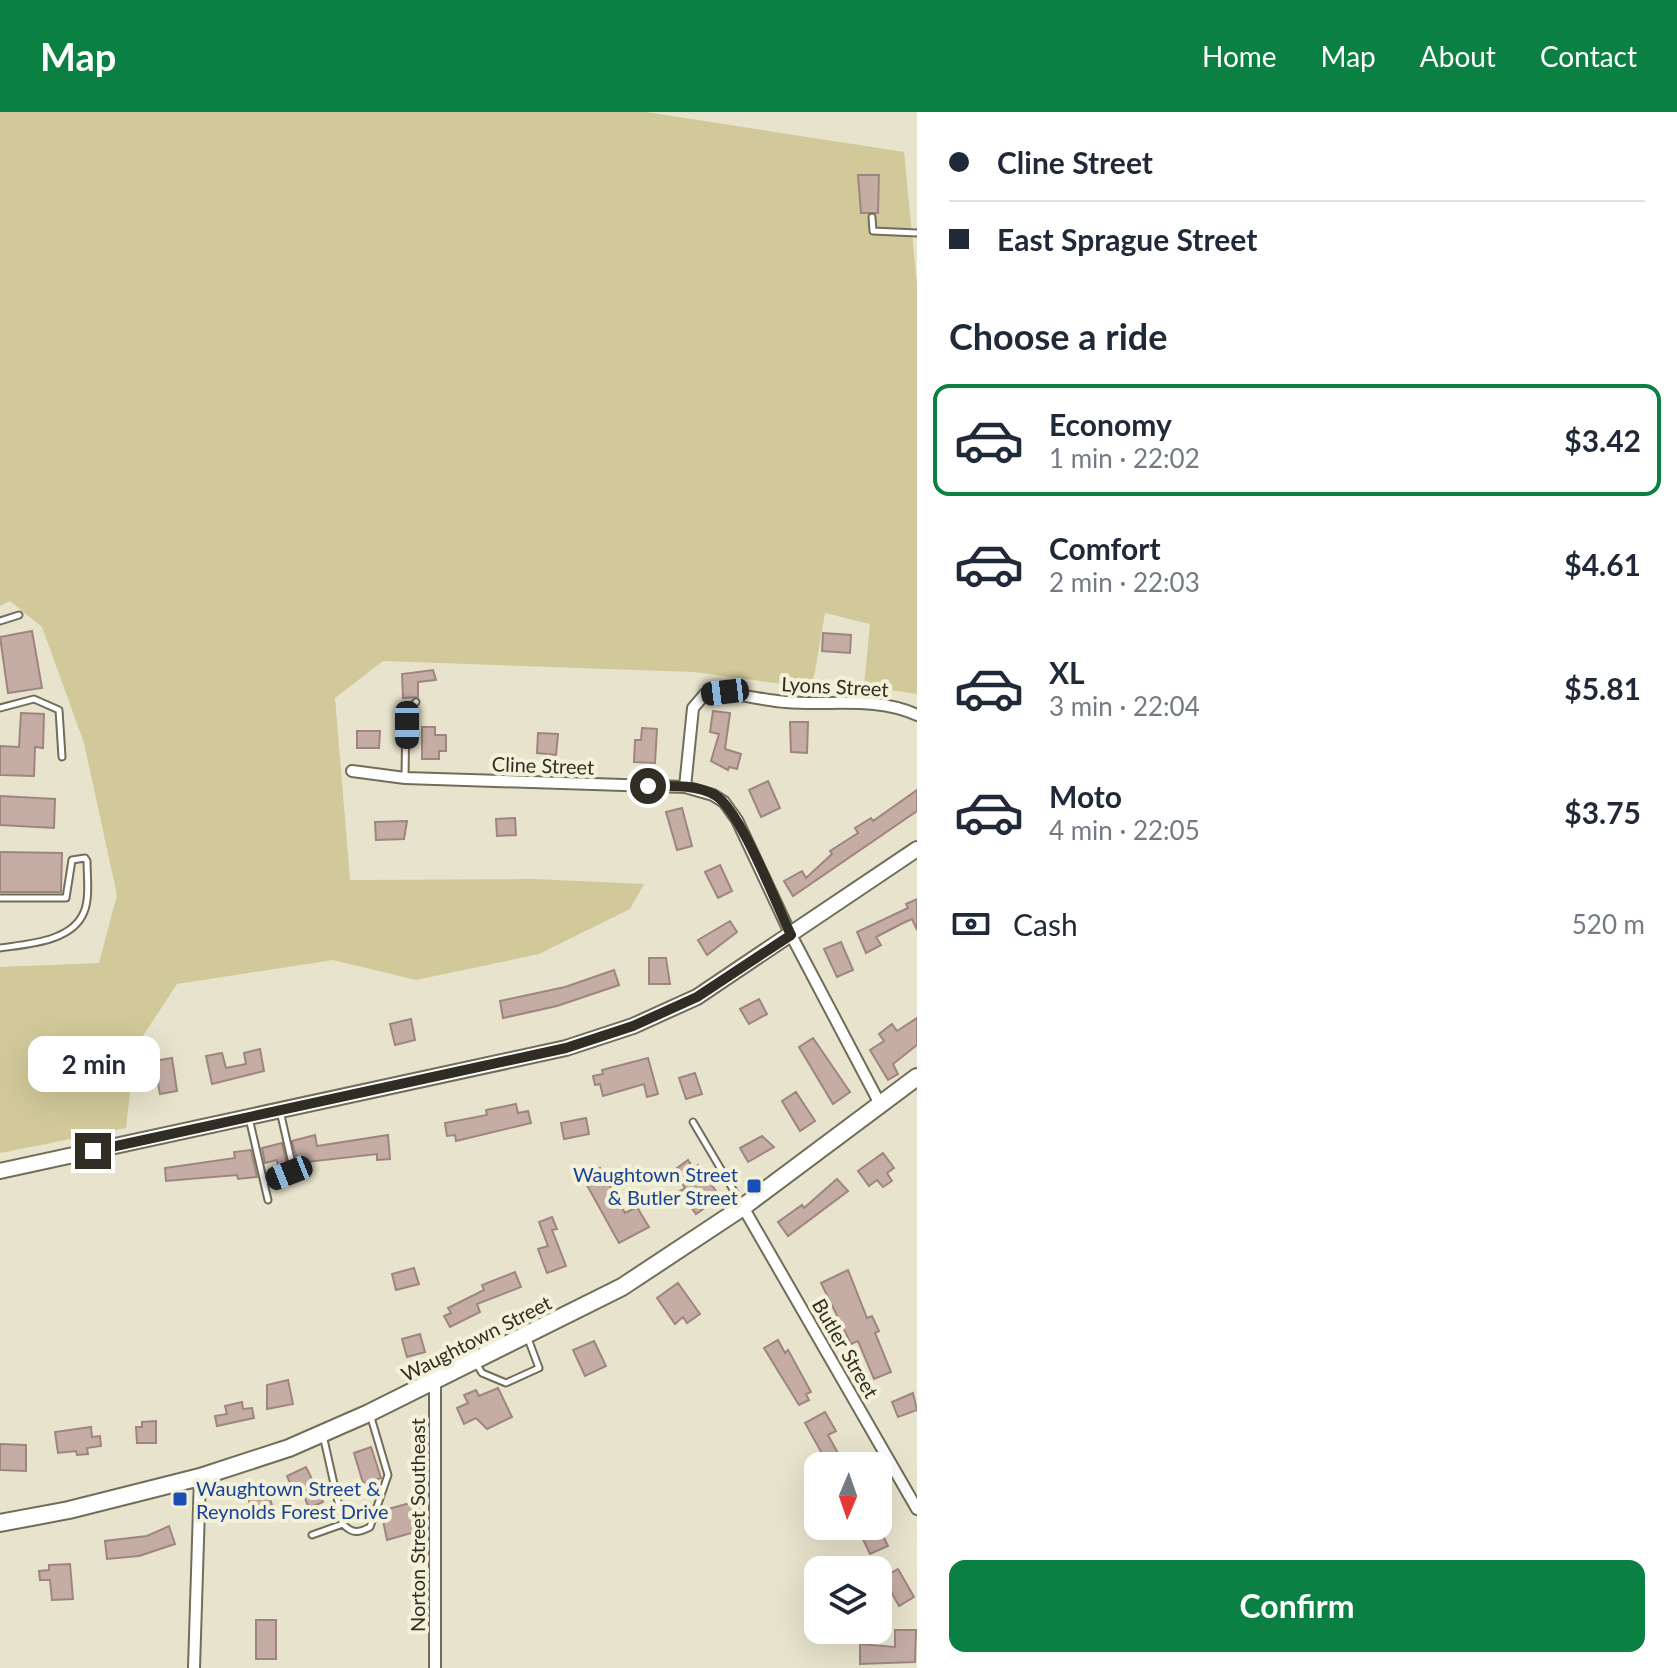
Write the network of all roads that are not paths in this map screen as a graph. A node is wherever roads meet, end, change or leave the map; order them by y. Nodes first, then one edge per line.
1 (872, 217) dead end
2 (917, 233) edge
3 (19, 615) dead end
4 (0, 621) edge
5 (416, 702) dead end
6 (0, 708) edge
7 (917, 715) edge
8 (62, 757) dead end
9 (352, 771) dead end
10 (405, 778) junction
11 (685, 787) junction
12 (917, 849) edge
13 (0, 898) edge
14 (791, 935) junction
15 (0, 948) edge
16 (917, 1077) edge
17 (880, 1104) junction
18 (280, 1110) junction
19 (248, 1117) junction
20 (693, 1122) dead end
21 (0, 1171) edge
22 (264, 1182) junction
23 (268, 1200) dead end
24 (743, 1207) junction
25 (527, 1335) junction
26 (475, 1361) junction
27 (435, 1381) junction
28 (369, 1413) junction
29 (323, 1434) junction
30 (200, 1477) junction
31 (917, 1509) edge
32 (0, 1523) edge
33 (343, 1524) junction
34 (312, 1535) dead end
35 (194, 1668) edge
36 (435, 1668) edge

1 - 2 lane
3 - 4 lane
5 - 10 lane
6 - 8 lane
7 - 11 street, Lyons Street
9 - 10 street, Cline Street
10 - 11 street, Cline Street
11 - 14 street, Cline Street
12 - 14 street
13 - 15 lane
14 - 17 street, Cline Street
14 - 18 street
16 - 17 main road, Waughtown Street
17 - 24 main road, Waughtown Street
18 - 19 street
18 - 22 lane
19 - 21 street
19 - 22 lane
20 - 24 lane
22 - 23 lane
24 - 25 main road, Waughtown Street
24 - 31 street, Butler Street
25 - 26 main road, Waughtown Street
25 - 26 lane
26 - 27 main road, Waughtown Street
27 - 28 main road, Waughtown Street
27 - 36 street, Norton Street Southeast
28 - 29 main road, Waughtown Street
28 - 33 lane
29 - 30 main road, Waughtown Street
29 - 33 lane
30 - 32 main road, Waughtown Street
30 - 35 street
33 - 34 lane

